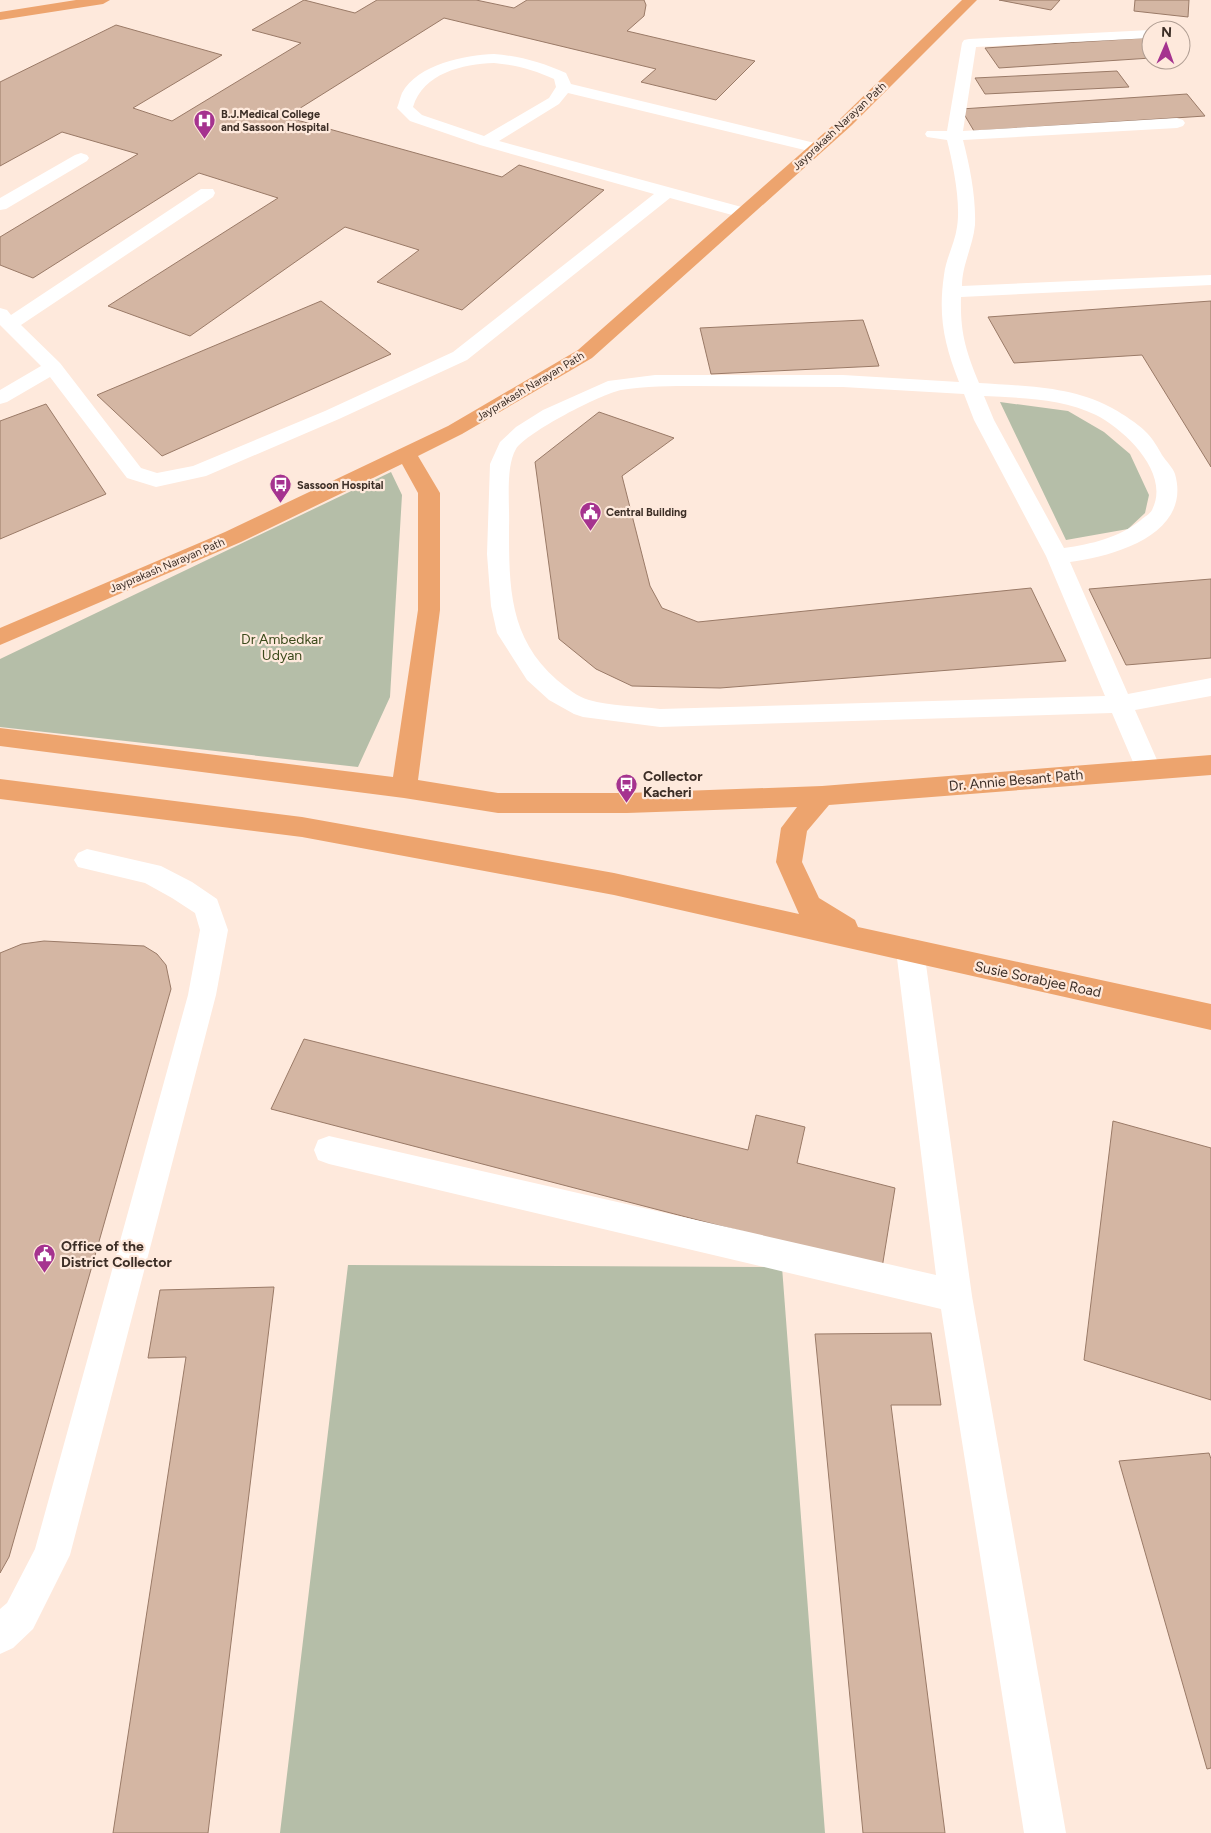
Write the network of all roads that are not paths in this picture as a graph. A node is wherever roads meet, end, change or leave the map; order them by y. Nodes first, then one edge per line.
1 (103, 0) edge
2 (970, 0) edge
3 (0, 16) edge
4 (1141, 34) edge
5 (564, 87) junction
6 (1177, 123) dead end
7 (933, 134) dead end
8 (954, 136) junction
9 (486, 142) junction
10 (817, 148) junction
11 (81, 158) dead end
12 (667, 192) junction
13 (208, 193) dead end
14 (0, 205) edge
15 (744, 213) junction
16 (1211, 280) edge
17 (952, 292) junction
18 (5, 319) edge
19 (53, 367) junction
20 (973, 388) junction
21 (0, 398) edge
22 (406, 453) junction
23 (1057, 556) junction
24 (0, 637) edge
25 (1211, 688) edge
26 (1120, 704) junction
27 (0, 736) edge
28 (1211, 764) edge
29 (1148, 769) junction
30 (404, 788) junction
31 (0, 789) edge
32 (822, 796) junction
33 (87, 860) dead end
34 (866, 940) junction
35 (910, 950) junction
36 (1211, 1017) edge
37 (329, 1150) dead end
38 (955, 1296) junction
39 (0, 1635) edge
40 (1045, 1833) edge

1 - 3 main road
2 - 10 main road, Jayprakash Narayan Path
4 - 8 lane
5 - 9 lane
5 - 9 lane
5 - 10 lane
6 - 8 lane
7 - 8 lane
8 - 17 lane
9 - 12 lane
10 - 15 main road, Jayprakash Narayan Path
11 - 14 lane
12 - 15 lane
12 - 19 lane
13 - 18 lane
15 - 22 main road, Jayprakash Narayan Path
16 - 17 lane
17 - 20 lane
18 - 19 lane
19 - 21 lane
20 - 23 lane
20 - 23 lane
20 - 26 lane
22 - 24 main road, Jayprakash Narayan Path
22 - 30 main road
23 - 26 lane
25 - 26 lane
26 - 29 lane
27 - 30 main road, Dr. Annie Besant Path
28 - 29 main road, Dr. Annie Besant Path
29 - 32 main road, Dr. Annie Besant Path
30 - 32 main road, Dr. Annie Besant Path
31 - 34 main road, Susie Sorabjee Road
32 - 34 main road
33 - 39 lane
34 - 35 main road, Susie Sorabjee Road
35 - 36 main road, Susie Sorabjee Road
35 - 38 lane
37 - 38 lane
38 - 40 lane

